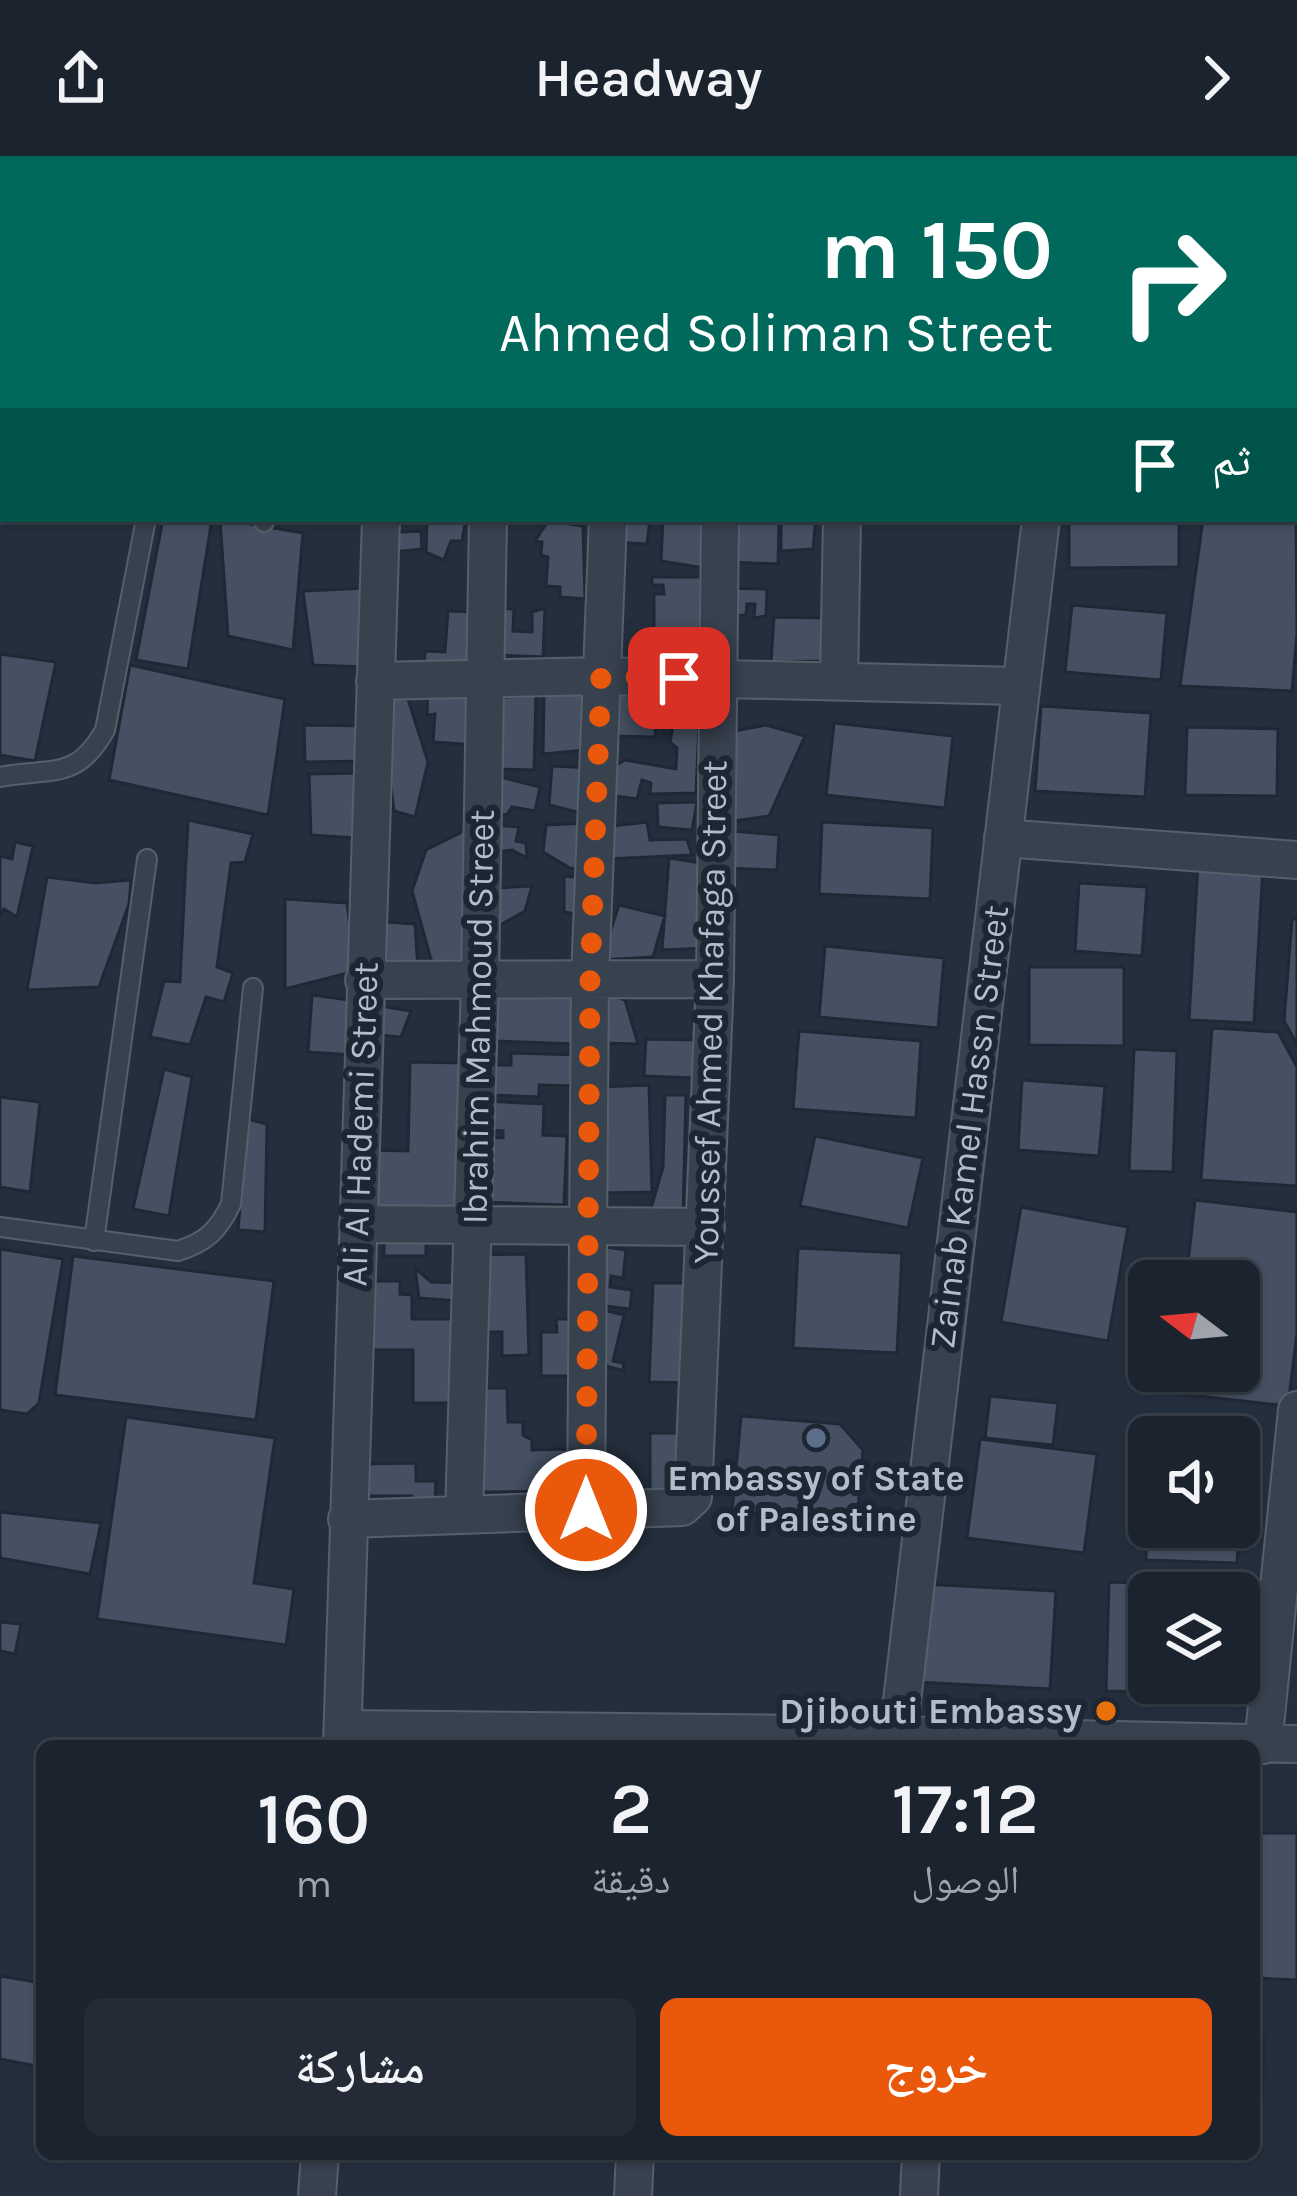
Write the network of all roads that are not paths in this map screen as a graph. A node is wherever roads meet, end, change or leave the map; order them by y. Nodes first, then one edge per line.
1 (145, 522) edge
2 (381, 522) edge
3 (488, 522) edge
4 (608, 522) edge
5 (720, 522) edge
6 (842, 522) edge
7 (1041, 522) edge
8 (601, 676) junction
9 (485, 678) junction
10 (718, 679) junction
11 (375, 681) junction
12 (839, 681) junction
13 (1022, 686) junction
14 (0, 777) edge
15 (1003, 838) junction
16 (147, 859) dead end
17 (1297, 860) edge
18 (715, 979) junction
19 (364, 980) junction
20 (480, 980) junction
21 (590, 980) junction
22 (253, 988) dead end
23 (358, 1224) junction
24 (472, 1226) junction
25 (587, 1226) junction
26 (0, 1227) edge
27 (706, 1227) junction
28 (94, 1240) junction
29 (1297, 1410) edge
30 (586, 1510) junction
31 (464, 1515) junction
32 (347, 1519) junction
33 (898, 1735) junction
34 (343, 1737) edge
35 (1036, 1740) edge
36 (1280, 1744) edge
37 (320, 2160) edge
38 (635, 2160) edge
39 (921, 2160) edge
40 (317, 2196) edge
41 (633, 2196) edge
42 (919, 2196) edge

1 - 14 lane
2 - 11 street, Ali Al Hademi Street
3 - 9 street, Ibrahim Mahmoud Street
4 - 8 street
5 - 10 street, Youssef Ahmed Khafaga Street
6 - 12 street
7 - 13 street, Zainab Kamel Hassn Street
8 - 9 street
8 - 10 street
8 - 21 street
9 - 11 street
9 - 20 street, Ibrahim Mahmoud Street
10 - 12 street
10 - 18 street, Youssef Ahmed Khafaga Street
11 - 19 street, Ali Al Hademi Street
12 - 13 street
13 - 15 street, Zainab Kamel Hassn Street
15 - 17 street
15 - 33 street, Zainab Kamel Hassn Street
16 - 28 lane
18 - 21 street
18 - 27 street, Youssef Ahmed Khafaga Street
19 - 20 street
19 - 23 street, Ali Al Hademi Street
20 - 21 street
20 - 24 street, Ibrahim Mahmoud Street
21 - 25 street
22 - 28 lane
23 - 24 street
23 - 32 street, Ali Al Hademi Street
24 - 25 street
24 - 31 street, Ibrahim Mahmoud Street
25 - 27 street
25 - 30 street
26 - 28 lane
27 - 30 street, Youssef Ahmed Khafaga Street
29 - 36 street
30 - 31 street
31 - 32 street
32 - 34 street, Ali Al Hademi Street
33 - 34 street
33 - 35 street
37 - 40 street
38 - 41 street
39 - 42 street

